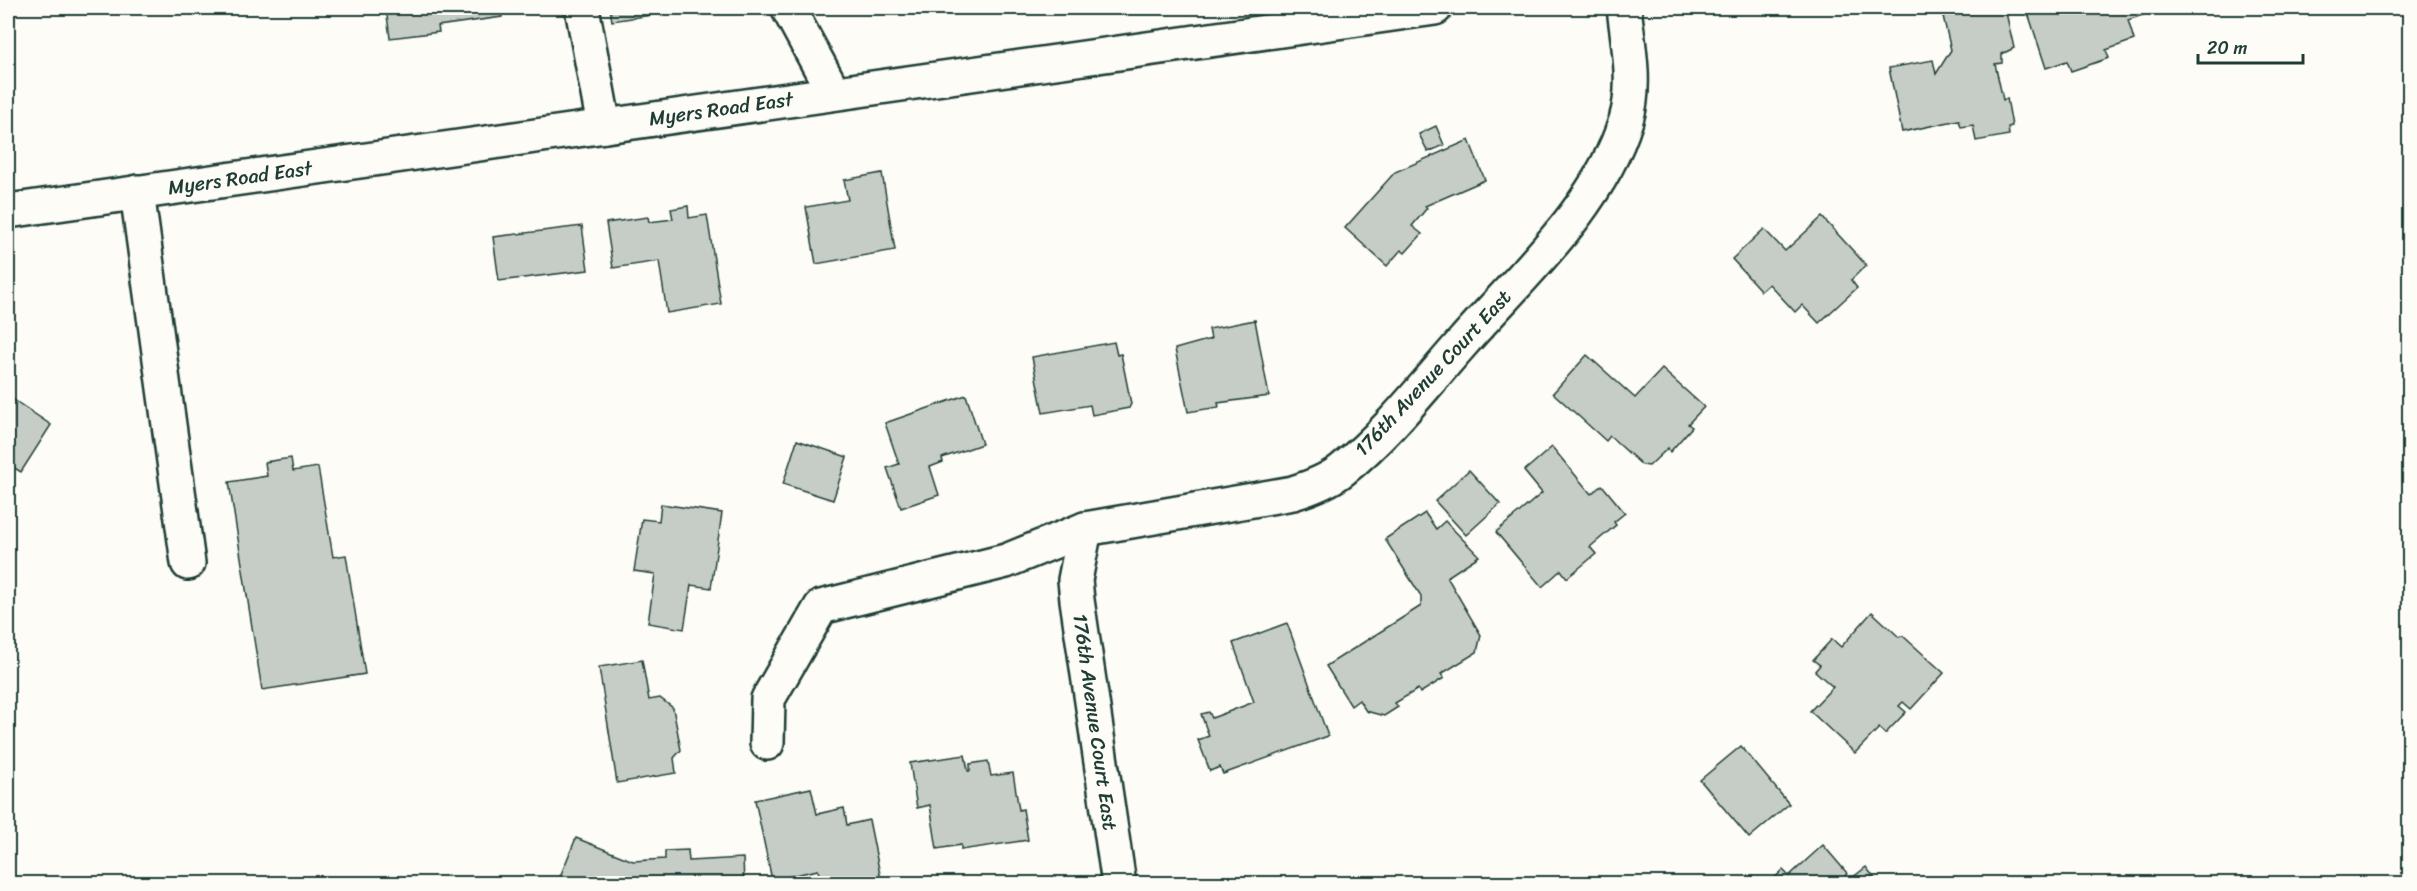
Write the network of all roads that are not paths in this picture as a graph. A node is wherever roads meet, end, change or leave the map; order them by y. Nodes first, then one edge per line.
1 (582, 8) edge
2 (788, 8) edge
3 (1435, 8) edge
4 (1624, 8) edge
5 (1351, 13) edge
6 (834, 93) junction
7 (604, 126) junction
8 (137, 192) junction
9 (8, 211) edge
10 (1085, 529) junction
11 (188, 563) dead end
12 (766, 743) dead end
13 (1119, 884) edge

1 - 7 street
2 - 6 street
3 - 5 street, Myers Road East
4 - 10 street, 176th Avenue Court East
5 - 6 street, Myers Road East
6 - 7 street, Myers Road East
7 - 8 street, Myers Road East
8 - 9 street, Myers Road East
8 - 11 street
10 - 12 street
10 - 13 street, 176th Avenue Court East

